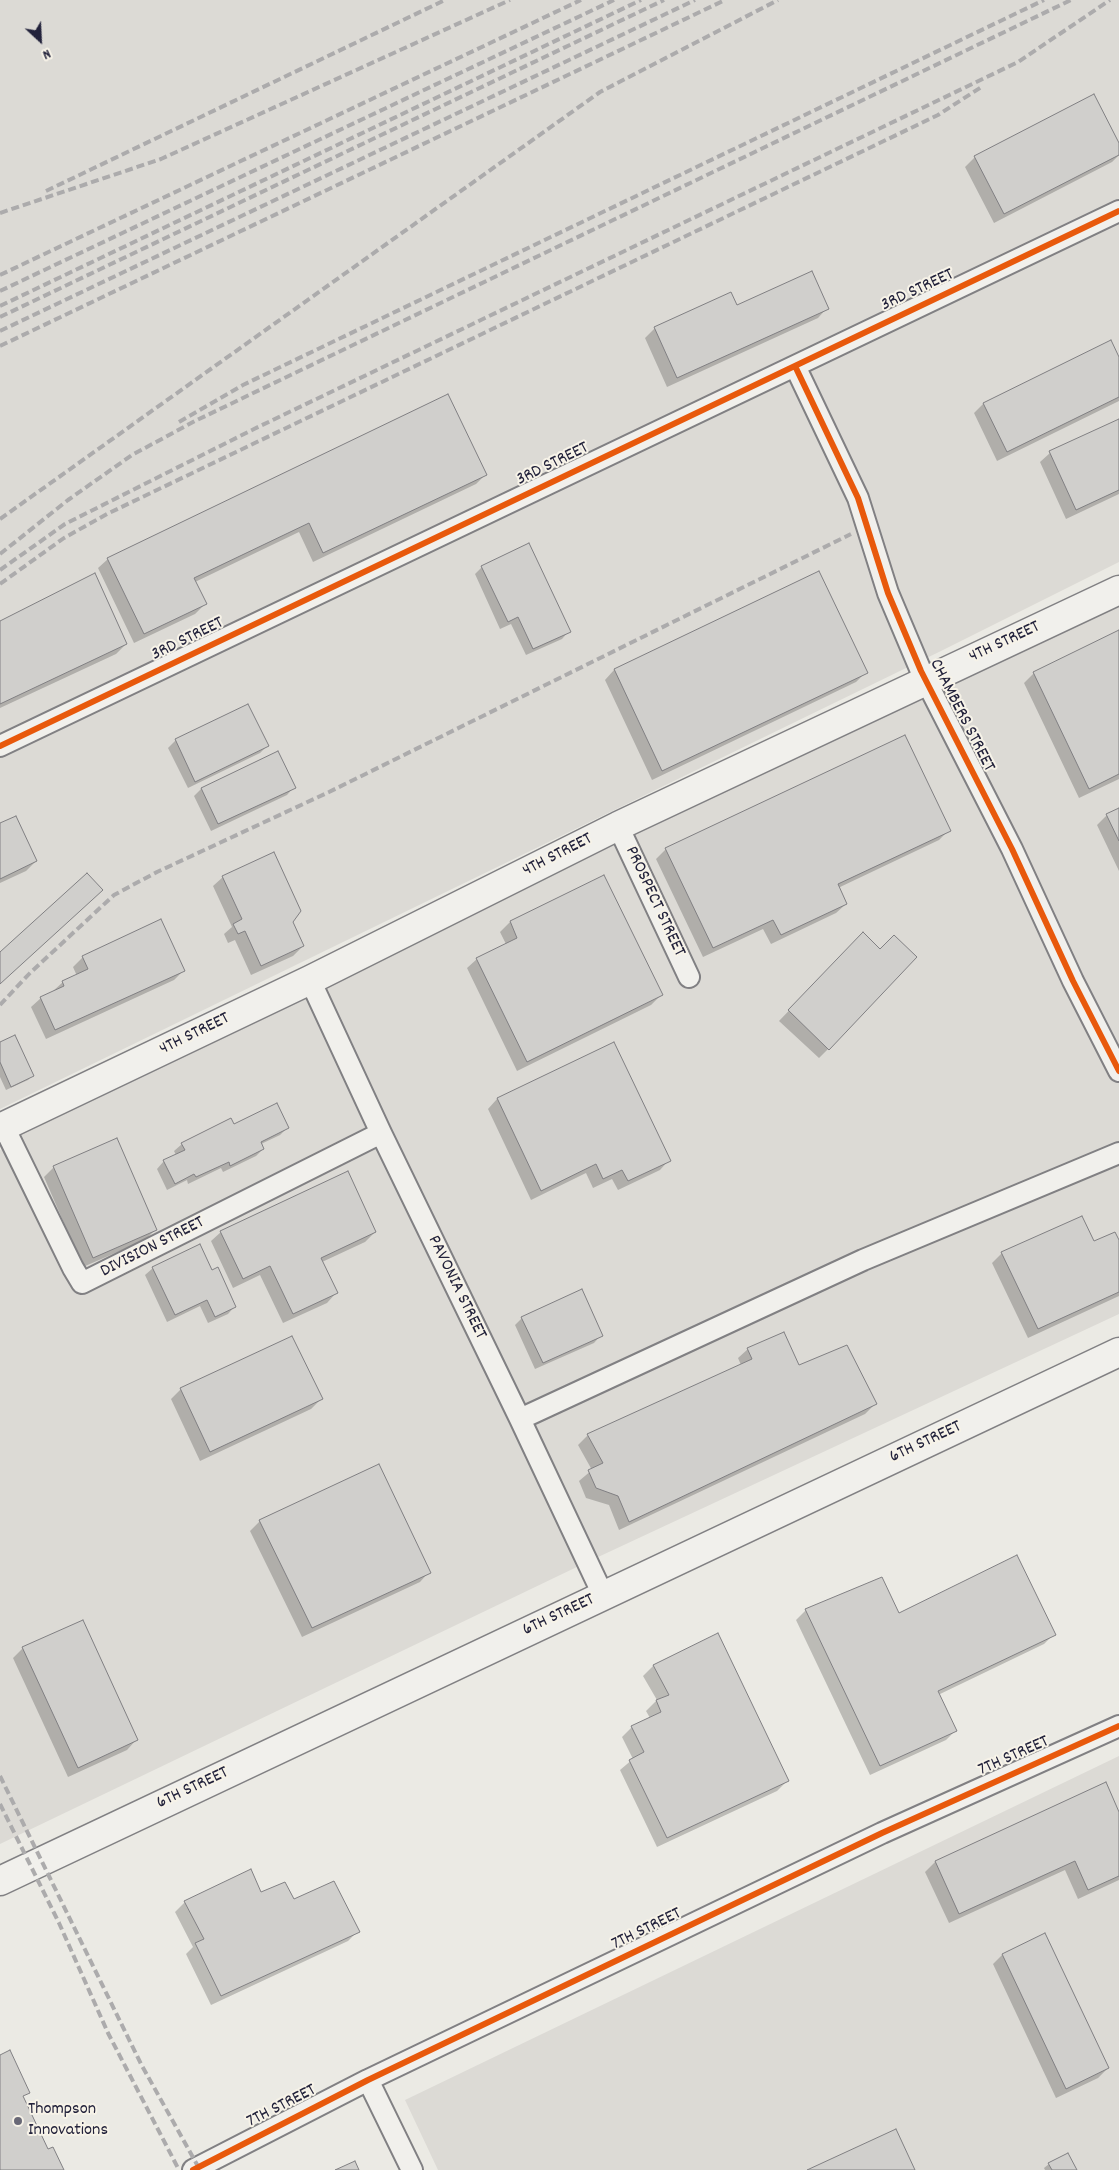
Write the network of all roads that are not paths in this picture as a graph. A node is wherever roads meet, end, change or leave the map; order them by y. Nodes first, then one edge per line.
1 (1119, 212) edge
2 (795, 366) junction
3 (1119, 590) edge
4 (926, 680) junction
5 (0, 746) edge
6 (618, 826) junction
7 (689, 977) dead end
8 (310, 980) junction
9 (1119, 1071) edge
10 (2, 1128) edge
11 (381, 1134) junction
12 (1119, 1153) edge
13 (1119, 1352) edge
14 (520, 1419) junction
15 (603, 1595) junction
16 (1119, 1726) edge
17 (0, 1881) edge
18 (368, 2080) junction
19 (192, 2170) edge
20 (412, 2170) edge

1 - 2 street, 3RD STREET
2 - 4 street, CHAMBERS STREET
2 - 5 street, 3RD STREET
3 - 4 main road, 4TH STREET
4 - 6 main road, 4TH STREET
4 - 9 street, CHAMBERS STREET
6 - 7 street, PROSPECT STREET
6 - 8 main road, 4TH STREET
8 - 10 main road, 4TH STREET
8 - 11 street, PAVONIA STREET
10 - 11 street, DIVISION STREET
11 - 14 street, PAVONIA STREET
12 - 14 street
13 - 15 main road, 6TH STREET
14 - 15 street, PAVONIA STREET
15 - 17 main road, 6TH STREET
16 - 18 street, 7TH STREET
18 - 19 street, 7TH STREET
18 - 20 street

